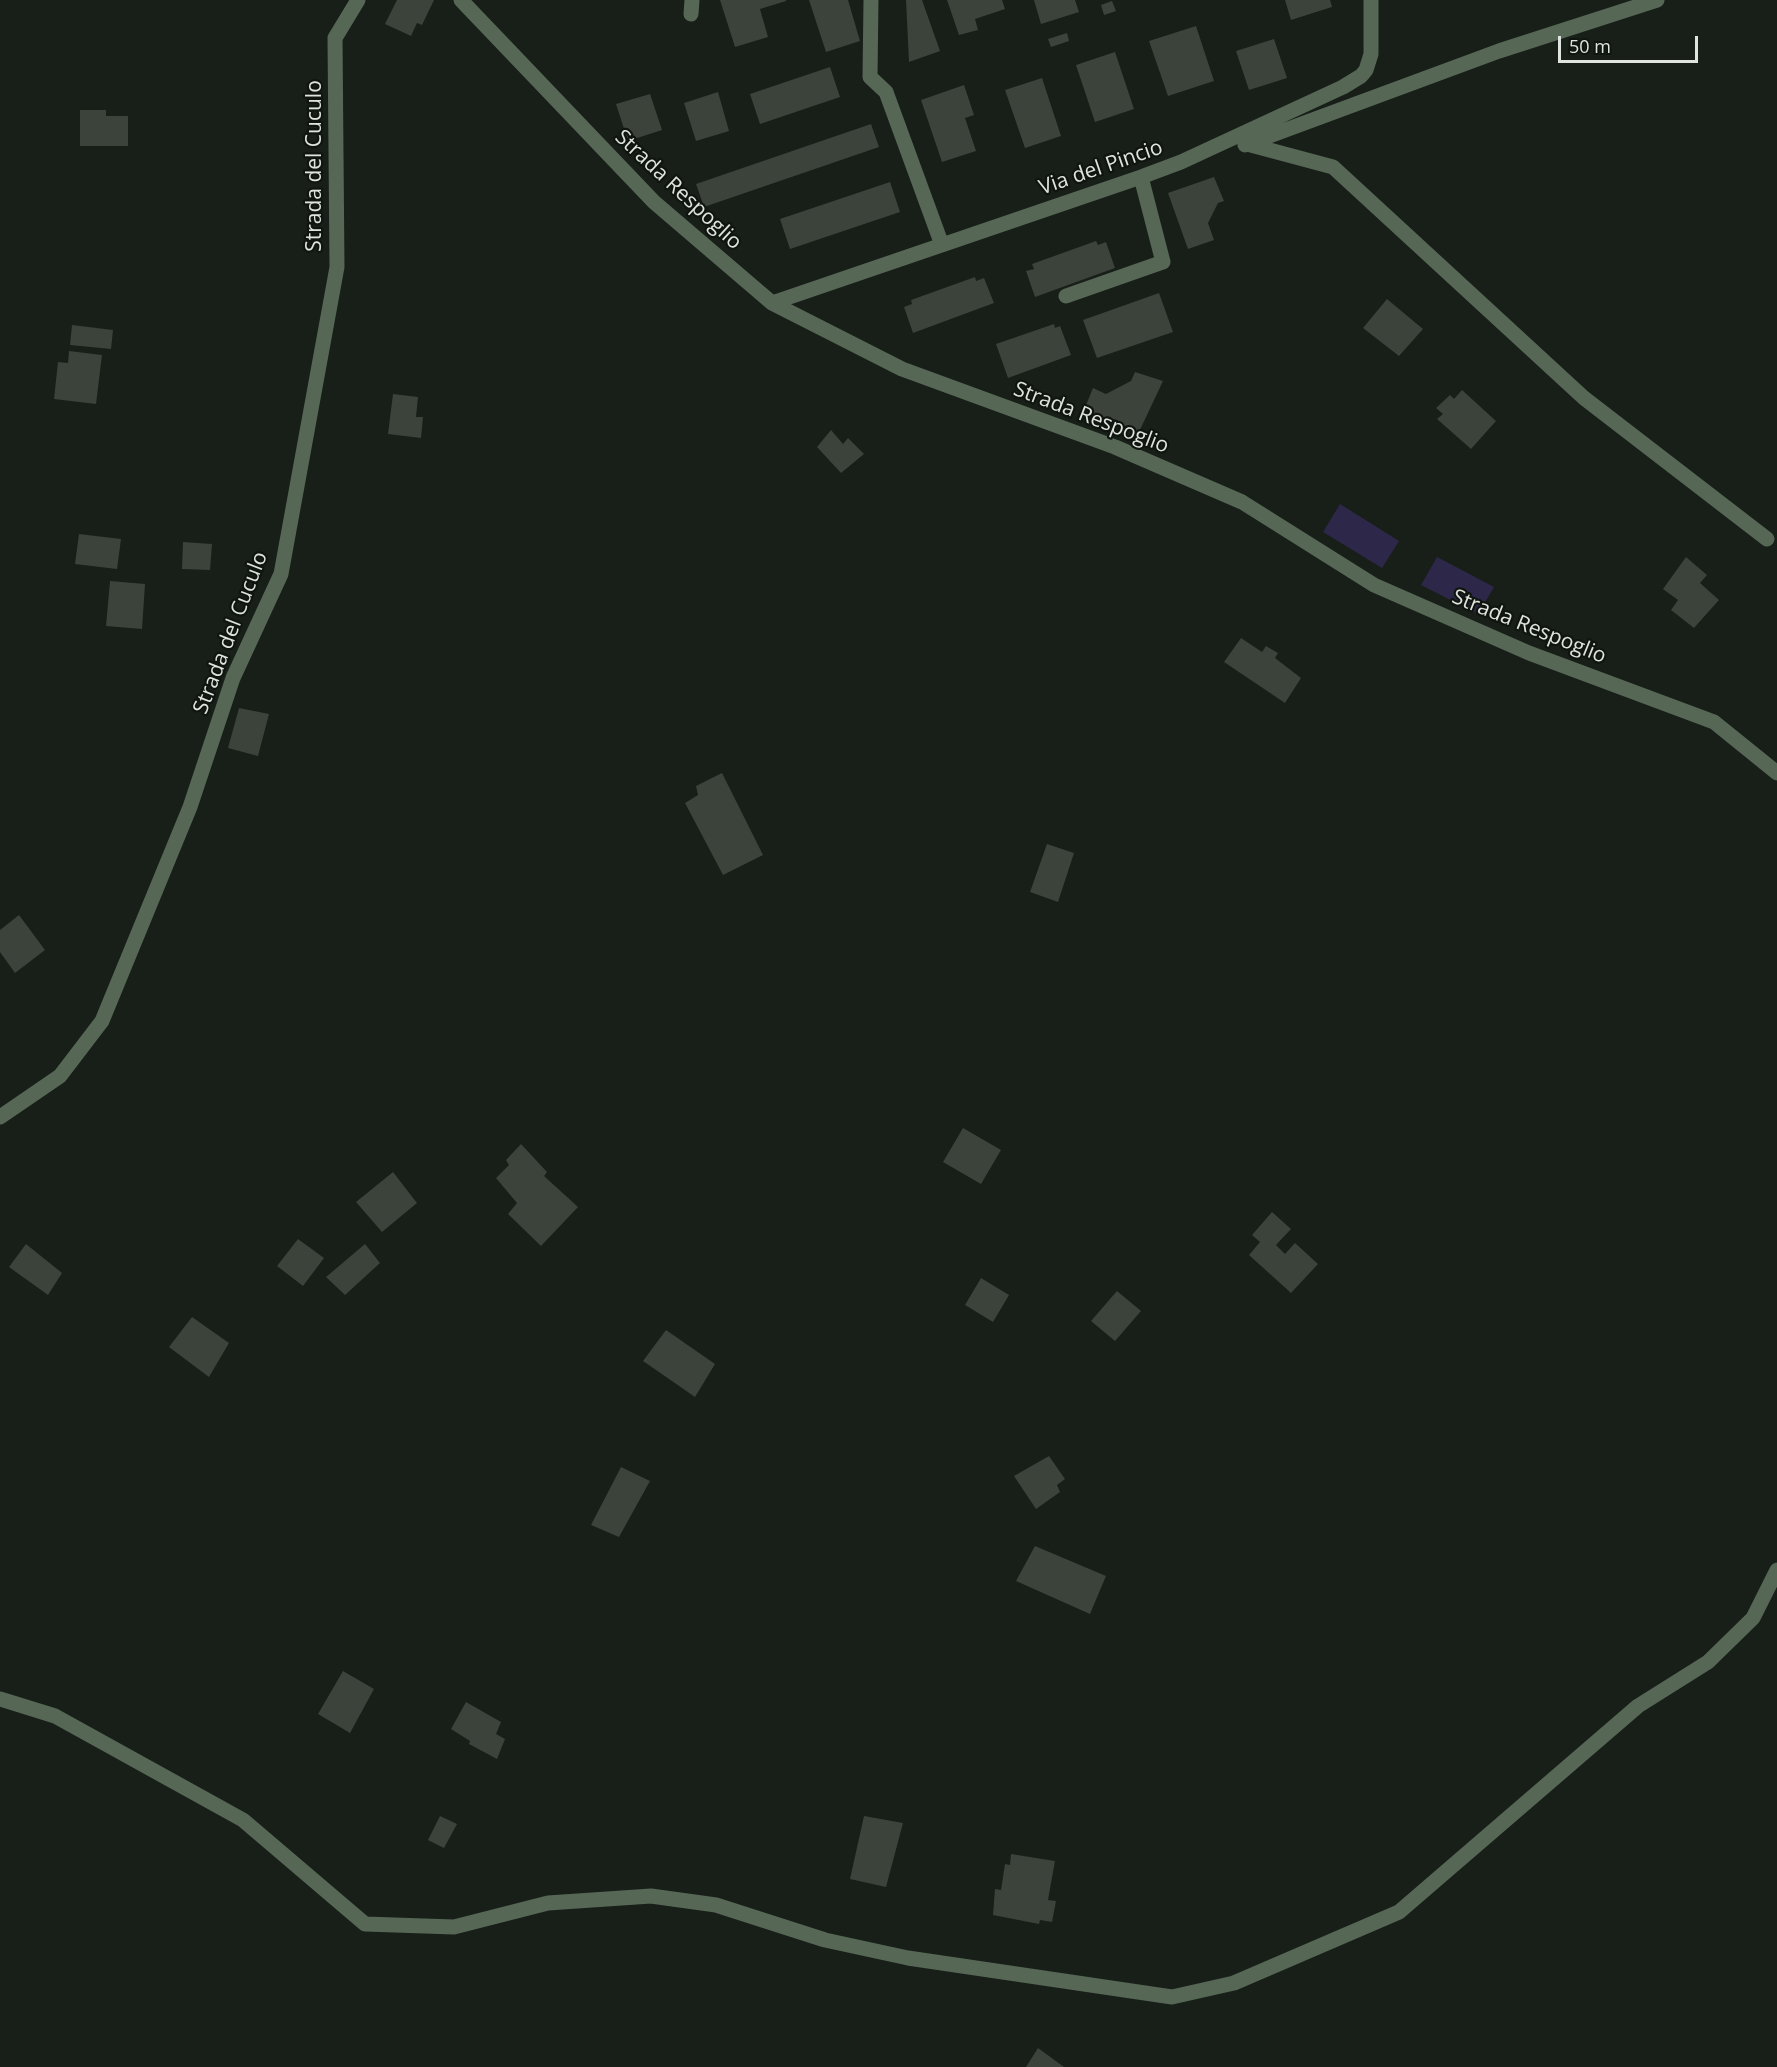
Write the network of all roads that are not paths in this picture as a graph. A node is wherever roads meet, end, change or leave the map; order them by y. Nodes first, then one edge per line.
1 (358, 0) edge
2 (461, 0) edge
3 (871, 0) edge
4 (1371, 0) edge
5 (1657, 0) edge
6 (1247, 144) junction
7 (1181, 162) junction
8 (1141, 177) junction
9 (942, 245) junction
10 (1066, 296) dead end
11 (772, 303) junction
12 (1767, 539) dead end
13 (1777, 773) edge
14 (0, 1117) edge
15 (1777, 1570) edge
16 (0, 1699) edge

1 - 14 street, Strada del Cuculo
2 - 11 street, Strada Respoglio
3 - 9 street
4 - 7 street, Via del Pincio
5 - 6 street
6 - 7 street
6 - 12 street
7 - 8 street, Via del Pincio
8 - 9 street, Via del Pincio
8 - 10 street
9 - 11 street, Via del Pincio
11 - 13 street, Strada Respoglio
15 - 16 street

